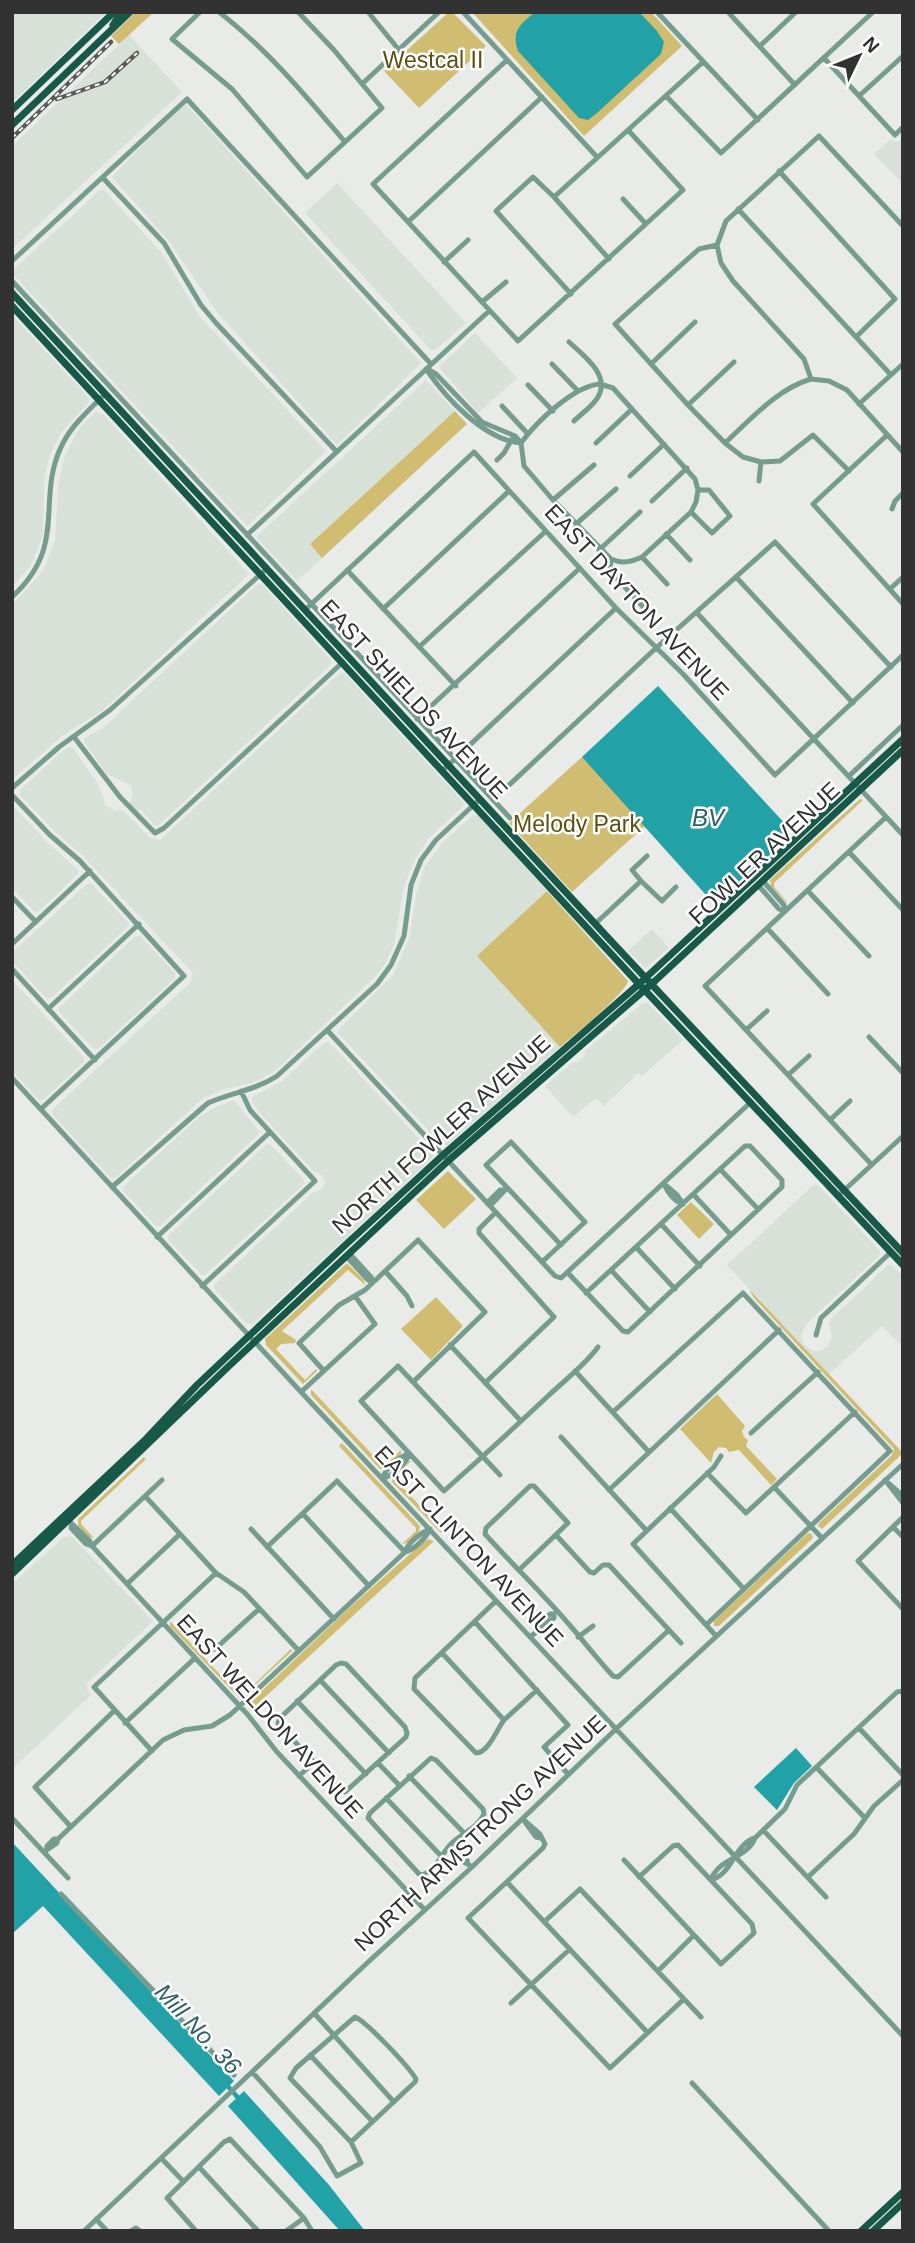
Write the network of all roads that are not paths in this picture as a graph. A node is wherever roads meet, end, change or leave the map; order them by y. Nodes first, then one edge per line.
1 (114, 12) edge
2 (121, 12) edge
3 (130, 12) edge
4 (200, 12) edge
5 (219, 12) edge
6 (298, 12) edge
7 (368, 12) edge
8 (439, 12) edge
9 (463, 12) edge
10 (657, 12) edge
11 (728, 12) edge
12 (796, 13) edge
13 (871, 13) edge
14 (112, 29) junction
15 (760, 46) junction
16 (399, 50) junction
17 (903, 56) edge
18 (824, 58) junction
19 (507, 60) junction
20 (703, 62) junction
21 (362, 84) junction
22 (794, 85) junction
23 (666, 96) junction
24 (859, 96) junction
25 (542, 97) junction
26 (12, 110) edge
27 (758, 120) junction
28 (12, 125) edge
29 (903, 127) edge
30 (628, 130) junction
31 (345, 142) junction
32 (597, 157) junction
33 (779, 171) junction
34 (103, 178) junction
35 (554, 197) junction
36 (623, 199) dead end
37 (738, 209) junction
38 (408, 222) junction
39 (646, 224) junction
40 (903, 226) edge
41 (468, 240) dead end
42 (717, 245) junction
43 (609, 259) junction
44 (12, 261) edge
45 (444, 262) junction
46 (12, 281) edge
47 (506, 282) dead end
48 (12, 293) edge
49 (571, 294) junction
50 (482, 302) junction
51 (12, 306) edge
52 (489, 311) junction
53 (695, 322) dead end
54 (857, 336) junction
55 (569, 342) dead end
56 (734, 362) dead end
57 (552, 364) dead end
58 (651, 364) junction
59 (903, 364) edge
60 (428, 367) junction
61 (891, 375) junction
62 (811, 379) junction
63 (528, 384) dead end
64 (600, 384) junction
65 (577, 390) junction
66 (102, 398) junction
67 (859, 404) junction
68 (688, 405) junction
69 (502, 406) dead end
70 (632, 409) junction
71 (553, 411) junction
72 (574, 421) dead end
73 (528, 434) junction
74 (886, 436) junction
75 (512, 438) junction
76 (521, 443) junction
77 (596, 443) dead end
78 (725, 443) junction
79 (664, 444) junction
80 (337, 452) junction
81 (903, 452) edge
82 (497, 460) dead end
83 (761, 462) junction
84 (594, 465) dead end
85 (687, 468) junction
86 (849, 471) junction
87 (630, 476) dead end
88 (759, 481) dead end
89 (616, 489) dead end
90 (698, 490) junction
91 (509, 491) junction
92 (903, 494) edge
93 (553, 500) junction
94 (652, 501) dead end
95 (892, 509) dead end
96 (640, 512) dead end
97 (691, 512) junction
98 (576, 524) junction
99 (546, 531) junction
100 (666, 534) junction
101 (247, 535) junction
102 (600, 550) junction
103 (642, 557) junction
104 (611, 559) junction
105 (690, 560) dead end
106 (266, 568) junction
107 (580, 568) junction
108 (347, 570) junction
109 (599, 570) dead end
110 (903, 576) edge
111 (736, 577) junction
112 (667, 584) dead end
113 (890, 589) junction
114 (12, 597) edge
115 (903, 604) edge
116 (309, 607) junction
117 (383, 608) junction
118 (617, 608) junction
119 (646, 610) dead end
120 (697, 613) junction
121 (419, 647) junction
122 (656, 648) junction
123 (903, 655) edge
124 (343, 662) junction
125 (891, 667) junction
126 (456, 686) junction
127 (853, 703) junction
128 (417, 719) junction
129 (903, 725) edge
130 (74, 737) junction
131 (903, 739) edge
132 (814, 740) junction
133 (903, 750) edge
134 (452, 761) junction
135 (443, 770) junction
136 (852, 779) junction
137 (12, 788) edge
138 (861, 789) junction
139 (12, 795) edge
140 (493, 800) junction
141 (477, 801) junction
142 (886, 817) junction
143 (510, 818) dead end
144 (903, 835) edge
145 (786, 848) junction
146 (849, 852) junction
147 (518, 853) junction
148 (648, 856) dead end
149 (90, 871) junction
150 (640, 881) junction
151 (760, 883) junction
152 (676, 887) dead end
153 (564, 889) junction
154 (808, 891) junction
155 (12, 897) edge
156 (903, 910) edge
157 (785, 911) junction
158 (36, 922) junction
159 (139, 924) junction
160 (595, 924) junction
161 (767, 928) junction
162 (12, 944) edge
163 (869, 956) dead end
164 (12, 970) edge
165 (645, 984) junction
166 (828, 994) dead end
167 (48, 1009) junction
168 (767, 1011) dead end
169 (327, 1030) junction
170 (746, 1030) junction
171 (869, 1037) dead end
172 (809, 1056) dead end
173 (95, 1060) junction
174 (544, 1067) junction
175 (903, 1073) edge
176 (788, 1075) junction
177 (12, 1078) edge
178 (241, 1091) junction
179 (753, 1099) junction
180 (850, 1101) dead end
181 (41, 1109) junction
182 (501, 1115) junction
183 (830, 1120) junction
184 (270, 1132) junction
185 (903, 1136) edge
186 (445, 1158) junction
187 (872, 1165) junction
188 (720, 1169) junction
189 (664, 1184) junction
190 (112, 1187) junction
191 (506, 1189) junction
192 (841, 1193) junction
193 (693, 1195) junction
194 (683, 1204) junction
195 (489, 1205) junction
196 (758, 1209) junction
197 (496, 1213) junction
198 (371, 1222) junction
199 (661, 1224) junction
200 (731, 1235) junction
201 (157, 1237) junction
202 (561, 1245) junction
203 (636, 1247) junction
204 (891, 1252) junction
205 (903, 1253) edge
206 (347, 1255) junction
207 (542, 1262) junction
208 (903, 1265) edge
209 (700, 1266) junction
210 (611, 1270) junction
211 (385, 1271) junction
212 (568, 1273) junction
213 (373, 1282) junction
214 (202, 1286) junction
215 (675, 1289) junction
216 (586, 1293) junction
217 (355, 1296) junction
218 (412, 1306) dead end
219 (650, 1312) junction
220 (779, 1330) junction
221 (816, 1335) dead end
222 (252, 1339) junction
223 (450, 1345) junction
224 (598, 1347) dead end
225 (324, 1371) junction
226 (575, 1371) junction
227 (818, 1372) junction
228 (413, 1382) junction
229 (485, 1383) junction
230 (301, 1392) junction
231 (613, 1412) junction
232 (855, 1412) junction
233 (521, 1421) junction
234 (751, 1433) dead end
235 (561, 1437) dead end
236 (649, 1452) junction
237 (409, 1454) junction
238 (483, 1456) junction
239 (721, 1456) dead end
240 (903, 1464) edge
241 (707, 1473) junction
242 (500, 1475) dead end
243 (382, 1479) junction
244 (162, 1480) dead end
245 (885, 1480) junction
246 (774, 1487) junction
247 (609, 1490) junction
248 (145, 1496) junction
249 (903, 1496) edge
250 (903, 1503) edge
251 (670, 1508) junction
252 (303, 1514) junction
253 (903, 1517) edge
254 (68, 1521) junction
255 (811, 1526) junction
256 (893, 1527) junction
257 (251, 1529) dead end
258 (430, 1530) junction
259 (646, 1530) junction
260 (180, 1534) junction
261 (556, 1535) junction
262 (903, 1537) edge
263 (821, 1538) junction
264 (91, 1545) junction
265 (267, 1547) junction
266 (405, 1552) junction
267 (12, 1565) edge
268 (519, 1570) junction
269 (216, 1573) junction
270 (12, 1574) edge
271 (127, 1584) junction
272 (369, 1586) junction
273 (744, 1589) junction
274 (496, 1601) junction
275 (259, 1609) junction
276 (903, 1609) edge
277 (555, 1613) junction
278 (334, 1619) junction
279 (475, 1622) junction
280 (162, 1623) junction
281 (706, 1625) junction
282 (593, 1626) dead end
283 (669, 1630) junction
284 (716, 1636) junction
285 (530, 1637) junction
286 (578, 1637) junction
287 (681, 1643) dead end
288 (215, 1650) dead end
289 (299, 1651) junction
290 (442, 1653) junction
291 (195, 1658) junction
292 (320, 1680) junction
293 (537, 1690) junction
294 (903, 1691) edge
295 (297, 1701) junction
296 (240, 1707) junction
297 (114, 1711) junction
298 (504, 1720) junction
299 (125, 1723) junction
300 (859, 1728) junction
301 (616, 1729) junction
302 (152, 1751) junction
303 (389, 1753) junction
304 (313, 1762) junction
305 (378, 1763) junction
306 (817, 1768) junction
307 (366, 1774) junction
308 (568, 1774) junction
309 (299, 1776) junction
310 (409, 1776) junction
311 (903, 1777) edge
312 (399, 1785) junction
313 (386, 1798) junction
314 (12, 1818) edge
315 (865, 1818) junction
316 (524, 1821) junction
317 (71, 1827) junction
318 (763, 1830) junction
319 (465, 1835) junction
320 (451, 1847) junction
321 (45, 1851) junction
322 (736, 1856) junction
323 (443, 1858) junction
324 (624, 1860) dead end
325 (470, 1866) junction
326 (639, 1877) junction
327 (808, 1877) junction
328 (68, 1878) dead end
329 (710, 1880) junction
330 (507, 1881) junction
331 (61, 1894) dead end
332 (826, 1897) dead end
333 (425, 1910) junction
334 (544, 1922) junction
335 (694, 1936) junction
336 (570, 1949) junction
337 (658, 1970) junction
338 (531, 1985) junction
339 (684, 1999) junction
340 (511, 2003) dead end
341 (314, 2013) junction
342 (702, 2017) dead end
343 (648, 2033) junction
344 (335, 2035) junction
345 (903, 2036) edge
346 (310, 2055) junction
347 (253, 2073) junction
348 (234, 2075) dead end
349 (692, 2083) dead end
350 (394, 2102) junction
351 (372, 2121) junction
352 (351, 2142) junction
353 (162, 2159) junction
354 (198, 2167) junction
355 (183, 2181) junction
356 (903, 2192) edge
357 (903, 2203) edge
358 (304, 2218) junction
359 (96, 2220) junction
360 (84, 2231) edge
361 (107, 2231) edge
362 (131, 2231) edge
363 (140, 2231) edge
364 (196, 2231) edge
365 (258, 2231) edge
366 (286, 2231) edge
367 (312, 2231) edge
368 (829, 2231) edge
369 (861, 2231) edge
370 (873, 2231) edge

1 - 26 main road
2 - 14 main road
3 - 14 main road
4 - 31 street
5 - 31 street
6 - 21 street
7 - 16 street
8 - 16 street
9 - 19 street
10 - 20 street
11 - 15 street
12 - 15 street
13 - 18 street
14 - 28 main road
15 - 22 street
16 - 21 street
17 - 24 street
18 - 22 street
18 - 24 street
19 - 25 street
19 - 38 street
20 - 23 street
20 - 27 street
21 - 31 street
22 - 27 street
23 - 27 street
23 - 30 street
24 - 29 street
25 - 32 street
25 - 38 street
30 - 32 street
30 - 39 street
32 - 35 street
33 - 37 street
33 - 40 street
33 - 54 street
34 - 44 street
34 - 60 street
34 - 80 street
35 - 43 street
35 - 49 street
36 - 39 street
37 - 42 street
37 - 54 street
38 - 45 street
39 - 43 street
41 - 45 street
42 - 58 street
42 - 62 street
43 - 49 street
45 - 50 street
46 - 101 street, EAST SHIELDS AVENUE
47 - 50 street
48 - 66 main road, EAST SHIELDS AVENUE
49 - 52 street
50 - 52 street
51 - 66 main road, EAST SHIELDS AVENUE
52 - 60 street
53 - 58 street
54 - 61 street
55 - 64 street
56 - 68 street
57 - 65 street
58 - 68 street
59 - 61 street
60 - 75 street
60 - 80 street
61 - 67 street
62 - 67 street
62 - 78 street
63 - 71 street
64 - 65 street
64 - 70 street
64 - 72 street
65 - 71 street
66 - 106 main road, EAST SHIELDS AVENUE
66 - 114 street
67 - 74 street
68 - 78 street
69 - 73 street
70 - 77 street
70 - 79 street
71 - 73 street
73 - 76 street
74 - 81 street
74 - 86 street
75 - 76 street
75 - 82 street
76 - 93 street
78 - 83 street
79 - 85 street
79 - 87 street
80 - 101 street
83 - 86 street
83 - 88 street
84 - 93 street
85 - 90 street
85 - 94 street
86 - 113 street
89 - 98 street
90 - 97 street
90 - 97 street
91 - 99 street, EAST DAYTON AVENUE
91 - 108 street, EAST DAYTON AVENUE
91 - 117 street
92 - 95 street
93 - 98 street
96 - 102 street
97 - 100 street
98 - 102 street
99 - 107 street, EAST DAYTON AVENUE
99 - 121 street
100 - 103 street
100 - 105 street
101 - 106 street, EAST SHIELDS AVENUE
102 - 104 street
103 - 104 street
103 - 112 street
104 - 109 street
104 - 119 street
106 - 116 main road, EAST SHIELDS AVENUE
106 - 124 main road, EAST SHIELDS AVENUE
106 - 130 street
107 - 118 street, EAST DAYTON AVENUE
107 - 126 street
108 - 116 street
108 - 117 street
110 - 113 street
111 - 120 street
111 - 125 street
111 - 127 street
113 - 115 street
116 - 128 street, EAST SHIELDS AVENUE
116 - 134 main road, EAST SHIELDS AVENUE
117 - 121 street
118 - 122 street, EAST DAYTON AVENUE
118 - 134 street
120 - 122 street
120 - 132 street
121 - 126 street
122 - 132 street, EAST DAYTON AVENUE
122 - 140 street
123 - 125 street
124 - 130 street
124 - 135 main road, EAST SHIELDS AVENUE
125 - 127 street
126 - 128 street
127 - 132 street
128 - 134 street, EAST SHIELDS AVENUE
129 - 136 street
130 - 137 street
131 - 136 main road, NORTH FOWLER AVENUE
132 - 136 street
133 - 138 main road, FOWLER AVENUE
134 - 135 street
134 - 140 street, EAST SHIELDS AVENUE
134 - 141 main road, EAST SHIELDS AVENUE
135 - 141 main road, EAST SHIELDS AVENUE
136 - 138 street
136 - 145 main road, NORTH FOWLER AVENUE
138 - 142 street
138 - 151 main road, FOWLER AVENUE
139 - 149 street
140 - 143 street, EAST SHIELDS AVENUE
141 - 147 main road, EAST SHIELDS AVENUE
141 - 153 main road, EAST SHIELDS AVENUE
141 - 169 street
142 - 144 street
142 - 146 street
145 - 151 main road
145 - 165 main road, NORTH FOWLER AVENUE
146 - 154 street
146 - 156 street
147 - 153 main road
147 - 165 main road, EAST SHIELDS AVENUE
148 - 150 street
149 - 158 street
149 - 159 street
150 - 152 street
150 - 160 street
151 - 157 street
151 - 165 main road, FOWLER AVENUE
153 - 160 main road, EAST SHIELDS AVENUE
154 - 157 street
154 - 163 street
155 - 158 street
157 - 161 street
158 - 162 street
159 - 167 street
159 - 173 street
160 - 165 main road, EAST SHIELDS AVENUE
161 - 166 street
161 - 170 street
164 - 167 street
165 - 174 main road, NORTH FOWLER AVENUE
165 - 179 main road, EAST SHIELDS AVENUE
165 - 179 main road, EAST SHIELDS AVENUE
165 - 182 main road, NORTH FOWLER AVENUE
167 - 173 street
168 - 170 street
169 - 178 street
169 - 186 street
170 - 176 street
171 - 175 street
172 - 176 street
173 - 181 street
174 - 182 main road
174 - 186 main road, NORTH FOWLER AVENUE
176 - 183 street
177 - 181 street, EAST CLINTON AVENUE
178 - 184 street
178 - 190 street
179 - 189 street
179 - 192 main road, EAST SHIELDS AVENUE
179 - 192 main road, EAST SHIELDS AVENUE
180 - 183 street
181 - 190 street, EAST CLINTON AVENUE
182 - 186 main road, NORTH FOWLER AVENUE
183 - 187 street
184 - 201 street
184 - 214 street
185 - 187 street
186 - 195 street
186 - 198 main road, NORTH FOWLER AVENUE
186 - 206 main road, NORTH FOWLER AVENUE
187 - 192 street
188 - 193 street
188 - 196 street
188 - 196 street
189 - 194 street
189 - 212 street
190 - 201 street, EAST CLINTON AVENUE
191 - 195 street
191 - 202 street
191 - 202 street
192 - 204 main road, EAST SHIELDS AVENUE
192 - 205 main road, EAST SHIELDS AVENUE
193 - 194 street
193 - 200 street
194 - 199 street
195 - 197 street
196 - 200 street
197 - 207 street
197 - 229 street
198 - 206 main road
198 - 222 main road, NORTH FOWLER AVENUE
199 - 203 street
199 - 209 street
200 - 209 street
201 - 214 street, EAST CLINTON AVENUE
202 - 207 street
203 - 210 street
203 - 215 street
204 - 208 main road, EAST SHIELDS AVENUE
204 - 221 street
206 - 213 street
206 - 222 main road, NORTH FOWLER AVENUE
207 - 212 street
209 - 215 street
210 - 216 street
210 - 219 street
211 - 213 street
211 - 218 street
211 - 223 street
212 - 216 street
213 - 217 street
214 - 222 street, EAST CLINTON AVENUE
215 - 219 street
216 - 219 street
217 - 225 street
217 - 225 street
220 - 227 street
220 - 231 street
220 - 236 street
222 - 230 street, EAST CLINTON AVENUE
222 - 254 main road, NORTH FOWLER AVENUE
223 - 228 street
223 - 229 street
224 - 226 street
225 - 230 street
226 - 231 street
226 - 233 street
227 - 232 street
227 - 234 street
228 - 237 street
228 - 238 street
229 - 233 street
230 - 243 street, EAST CLINTON AVENUE
231 - 236 street
232 - 246 street
232 - 255 street
233 - 238 street
235 - 247 street
236 - 247 street
237 - 238 street
237 - 243 street
238 - 242 street
239 - 241 street
240 - 245 street, NORTH ARMSTRONG AVENUE
241 - 246 street
241 - 251 street
243 - 258 street, EAST CLINTON AVENUE
244 - 248 street
245 - 249 street
245 - 250 street
245 - 263 street, NORTH ARMSTRONG AVENUE
246 - 255 street
247 - 259 street
248 - 260 street
248 - 264 street
251 - 259 street
251 - 273 street
252 - 265 street
252 - 266 street
252 - 272 street
253 - 256 street
254 - 264 street, EAST WELDON AVENUE
254 - 267 main road, NORTH FOWLER AVENUE
254 - 270 main road, NORTH FOWLER AVENUE
255 - 263 street
255 - 273 street
256 - 262 street
256 - 276 street
257 - 265 street
258 - 266 street
258 - 274 street, EAST CLINTON AVENUE
259 - 281 street
260 - 269 street
260 - 271 street
261 - 268 street
261 - 268 street
261 - 283 street
263 - 284 street, NORTH ARMSTRONG AVENUE
264 - 271 street, EAST WELDON AVENUE
265 - 278 street
266 - 272 street
268 - 277 street
269 - 275 street
269 - 280 street
271 - 280 street, EAST WELDON AVENUE
272 - 278 street
273 - 281 street
274 - 279 street
274 - 285 street, EAST CLINTON AVENUE
275 - 288 street
275 - 289 street
277 - 285 street
277 - 286 street
278 - 289 street
279 - 290 street
279 - 293 street
280 - 291 street, EAST WELDON AVENUE
280 - 297 street
281 - 284 street
282 - 286 street
283 - 286 street
283 - 287 street
284 - 301 street, NORTH ARMSTRONG AVENUE
285 - 301 street, EAST CLINTON AVENUE
289 - 296 street
290 - 298 street
290 - 298 street
291 - 296 street, EAST WELDON AVENUE
291 - 299 street
292 - 295 street
292 - 303 street
292 - 303 street
293 - 298 street
293 - 308 street
294 - 300 street
295 - 304 street
295 - 307 street
296 - 302 street
296 - 309 street, EAST WELDON AVENUE
297 - 299 street
297 - 317 street
299 - 302 street
300 - 306 street
300 - 311 street
301 - 308 street, NORTH ARMSTRONG AVENUE
301 - 322 street, EAST CLINTON AVENUE
302 - 317 street
303 - 305 street
304 - 307 street
304 - 309 street
305 - 307 street
305 - 312 street
306 - 315 street
306 - 318 street
308 - 316 street, NORTH ARMSTRONG AVENUE
309 - 333 street, EAST WELDON AVENUE
310 - 312 street
310 - 319 street
310 - 319 street
311 - 315 street
312 - 313 street
313 - 323 street
313 - 323 street
314 - 321 street
315 - 327 street
316 - 325 street, NORTH ARMSTRONG AVENUE
316 - 330 street
317 - 321 street
318 - 322 street
318 - 327 street
319 - 320 street
320 - 323 street
320 - 325 street
321 - 328 street
322 - 329 street
322 - 345 street, EAST CLINTON AVENUE
324 - 326 street
325 - 333 street, NORTH ARMSTRONG AVENUE
326 - 329 street
326 - 335 street
327 - 332 street
329 - 335 street
330 - 334 street
330 - 338 street
331 - 348 street
333 - 341 street, NORTH ARMSTRONG AVENUE
334 - 336 street
334 - 337 street
335 - 337 street
336 - 338 street
336 - 343 street
337 - 339 street
338 - 340 street
338 - 343 street
339 - 342 street
339 - 343 street
341 - 344 street
341 - 347 street, NORTH ARMSTRONG AVENUE
344 - 346 street
344 - 350 street
344 - 350 street
346 - 351 street
346 - 352 street
347 - 352 street
347 - 353 street, NORTH ARMSTRONG AVENUE
349 - 368 street
350 - 351 street
351 - 352 street
353 - 355 street
353 - 359 street, NORTH ARMSTRONG AVENUE
354 - 355 street
354 - 358 street
354 - 365 street
355 - 364 street
356 - 369 main road
357 - 370 main road
358 - 366 street
358 - 367 street
359 - 360 street, NORTH ARMSTRONG AVENUE
359 - 361 street
362 - 363 street

